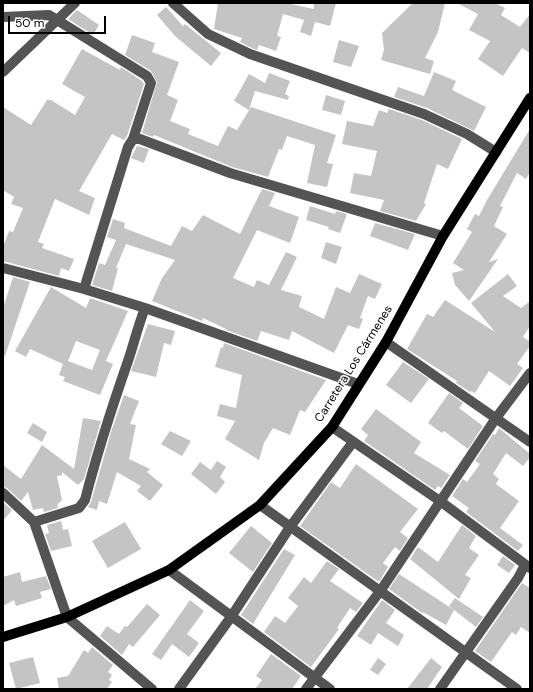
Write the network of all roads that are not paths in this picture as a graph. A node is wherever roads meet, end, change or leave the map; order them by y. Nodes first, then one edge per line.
1 (75, 3) edge
2 (172, 3) edge
3 (3, 17) edge
4 (57, 20) junction
5 (3, 72) edge
6 (530, 98) edge
7 (133, 140) junction
8 (496, 152) junction
9 (443, 236) junction
10 (3, 268) edge
11 (84, 289) junction
12 (145, 308) junction
13 (386, 342) junction
14 (530, 373) edge
15 (358, 384) junction
16 (496, 418) junction
17 (332, 427) junction
18 (353, 442) junction
19 (530, 442) edge
20 (3, 493) edge
21 (440, 501) junction
22 (260, 505) junction
23 (34, 522) junction
24 (290, 527) junction
25 (528, 567) edge
26 (169, 570) junction
27 (381, 590) junction
28 (67, 617) junction
29 (231, 617) junction
30 (3, 637) edge
31 (465, 653) junction
32 (314, 677) junction
33 (152, 689) edge
34 (179, 689) edge
35 (306, 689) edge
36 (330, 689) edge
37 (440, 689) edge
38 (517, 689) edge

1 - 4 street
2 - 8 street
3 - 4 street
4 - 5 street
4 - 7 street
6 - 8 main road, Carretera Los Cármenes
7 - 9 street
7 - 11 street
8 - 9 main road, Carretera Los Cármenes
9 - 13 main road, Carretera Los Cármenes
10 - 11 street
11 - 12 street
12 - 15 street
12 - 23 street
13 - 15 main road, Carretera Los Cármenes
13 - 16 street
14 - 16 street
15 - 17 main road, Carretera Los Cármenes
16 - 19 street
16 - 21 street
17 - 18 street
17 - 22 main road, Carretera Los Cármenes
18 - 21 street
18 - 24 street
20 - 23 street
21 - 25 street
21 - 27 street
22 - 24 street
22 - 26 main road, Carretera Los Cármenes
23 - 28 street
24 - 27 street
24 - 29 street
25 - 31 street
26 - 28 main road, Carretera Los Cármenes
26 - 29 street
27 - 31 street
27 - 32 street
28 - 30 main road, Carretera Los Cármenes
28 - 33 street
29 - 32 street
29 - 34 street
31 - 37 street
31 - 38 street
32 - 35 street
32 - 36 street

